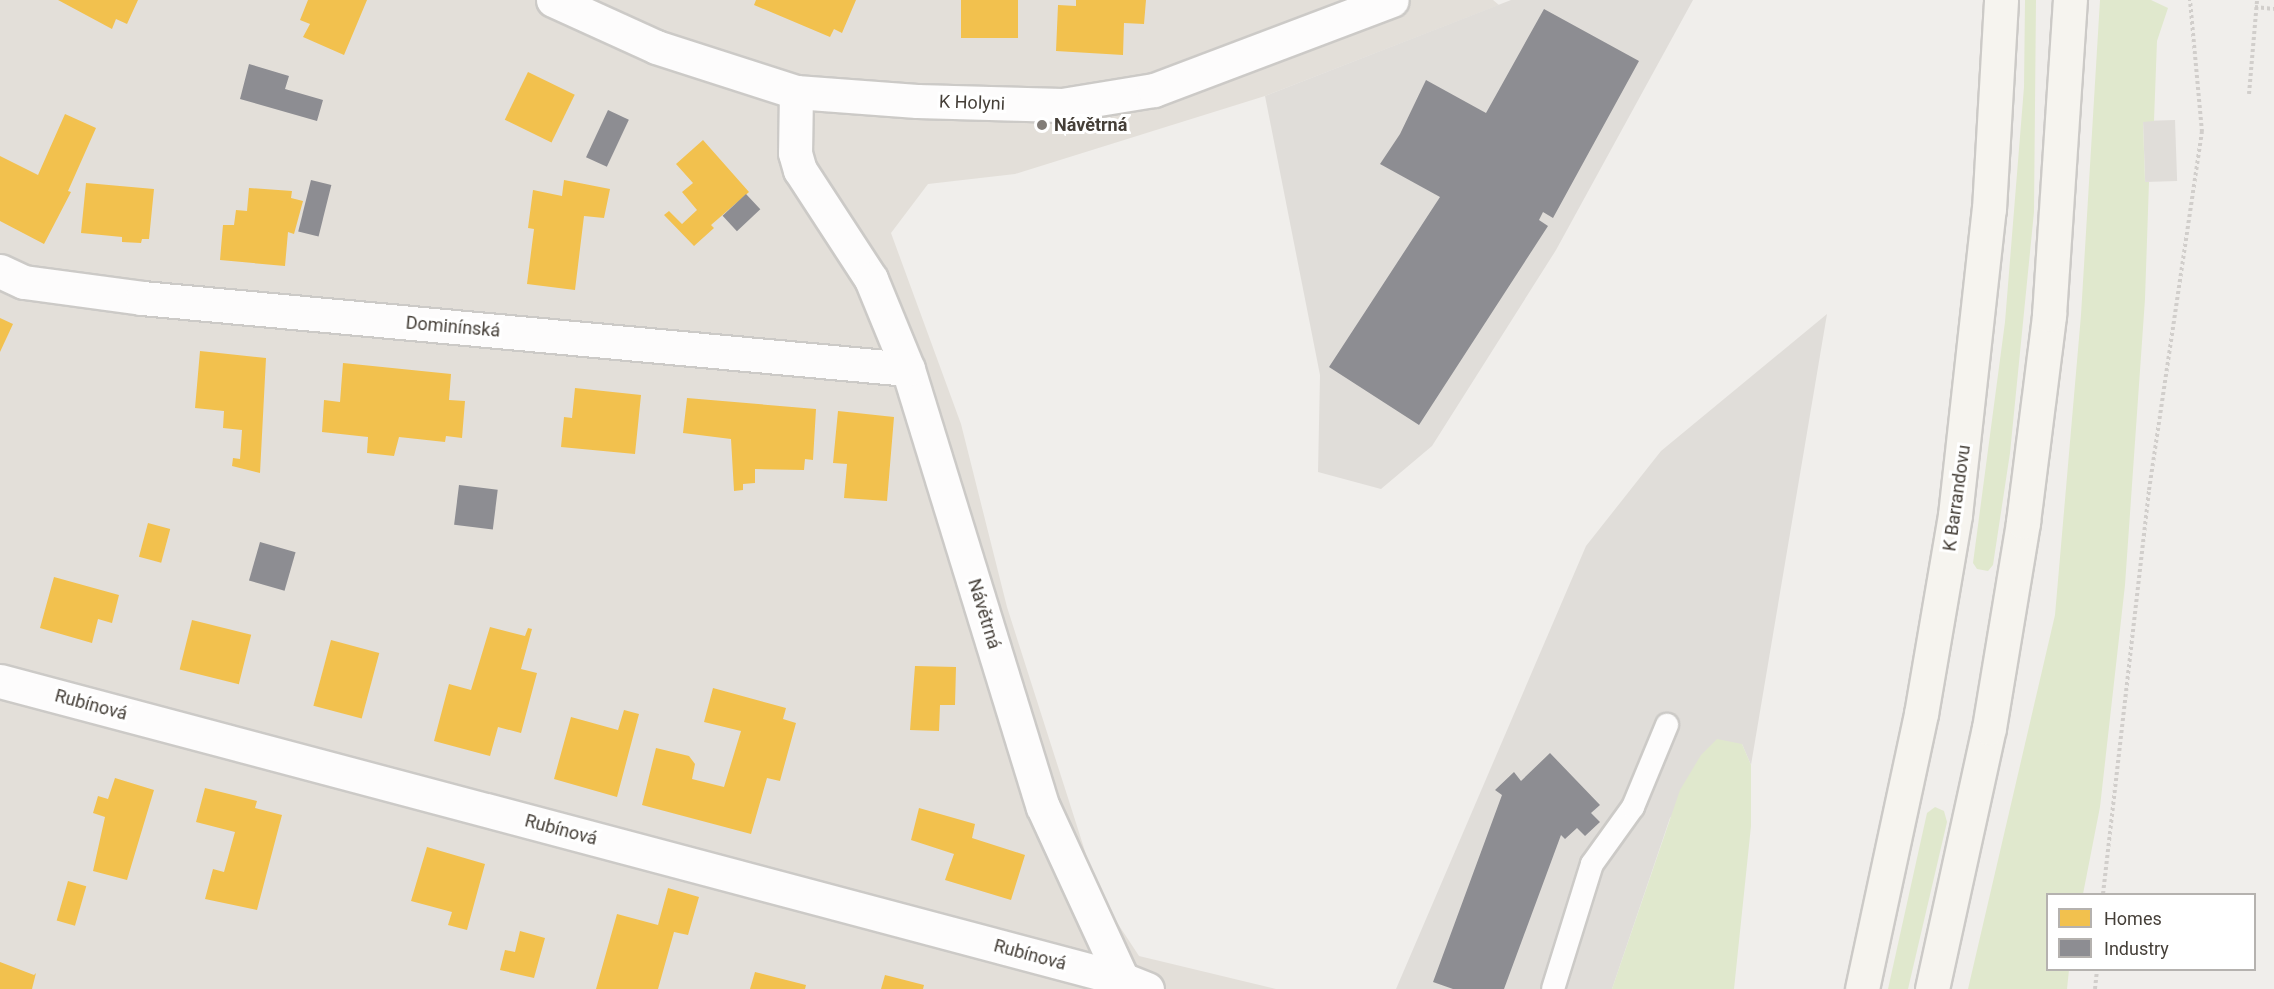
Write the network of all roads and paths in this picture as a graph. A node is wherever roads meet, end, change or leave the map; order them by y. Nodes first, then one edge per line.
1 (553, 0) edge
2 (1392, 0) edge
3 (2001, 0) edge
4 (2070, 0) edge
5 (2190, 0) edge
6 (2257, 0) edge
7 (2255, 7) junction
8 (2274, 9) edge
9 (796, 92) junction
10 (2249, 94) dead end
11 (0, 271) edge
12 (908, 369) junction
13 (0, 681) edge
14 (1667, 726) dead end
15 (2103, 893) edge
16 (2097, 971) edge
17 (1134, 984) edge
18 (1553, 989) edge
19 (1862, 989) edge
20 (1932, 989) edge
21 (2096, 989) edge

1 - 9 street, K Holyni
2 - 9 street, K Holyni
3 - 19 main road, K Barrandovu
4 - 20 main road
5 - 15 path
6 - 7 path
7 - 8 path
7 - 10 path
9 - 12 street, Návětrná
11 - 12 street, Dominínská
12 - 17 street, Návětrná
13 - 17 street, Rubínová
14 - 18 lane
16 - 21 path

